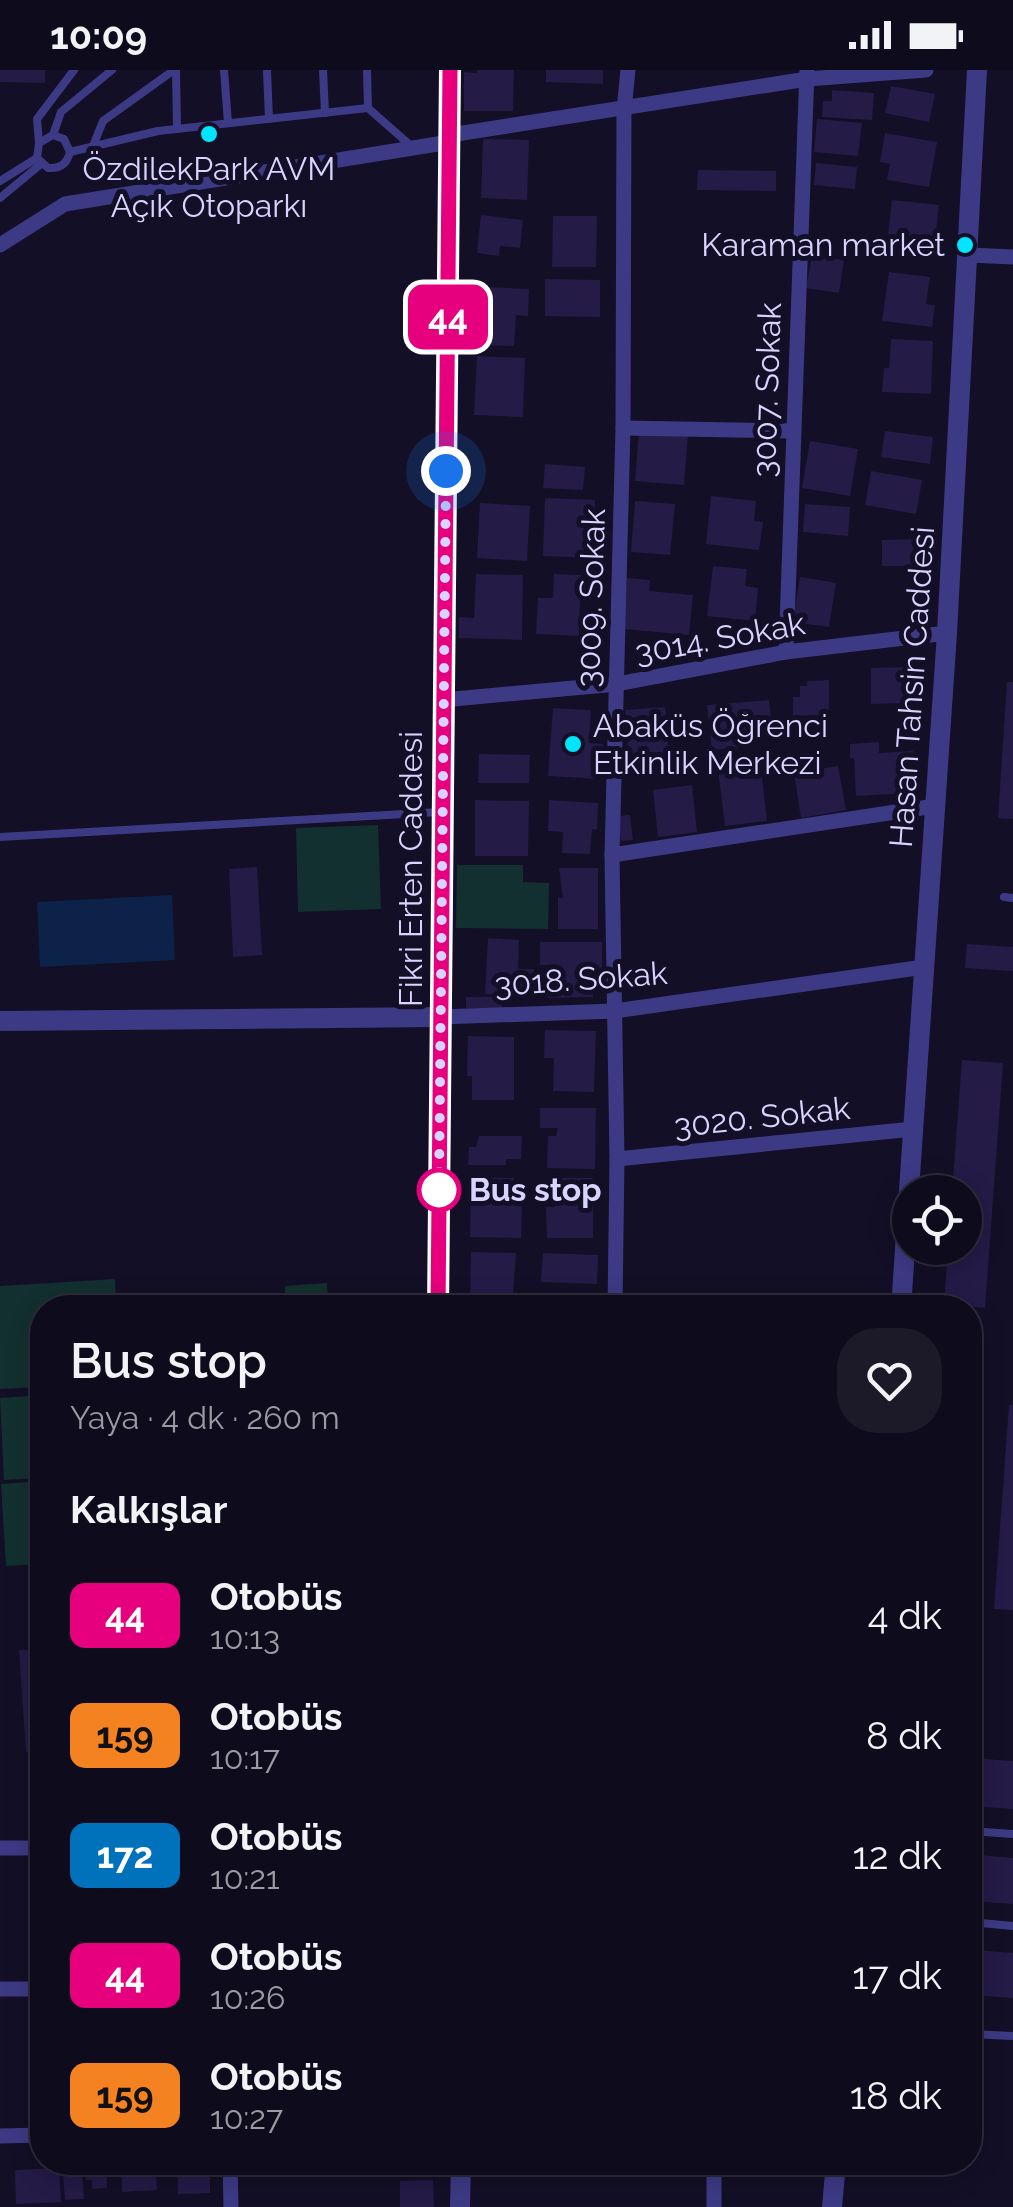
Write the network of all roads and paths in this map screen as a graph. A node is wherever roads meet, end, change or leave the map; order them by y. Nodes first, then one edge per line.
1 (74, 70) edge
2 (112, 70) edge
3 (175, 70) edge
4 (224, 70) edge
5 (266, 70) edge
6 (322, 70) edge
7 (368, 70) edge
8 (450, 70) edge
9 (628, 70) edge
10 (926, 70) edge
11 (977, 70) edge
12 (807, 74) edge
13 (368, 108) junction
14 (624, 110) junction
15 (325, 113) junction
16 (270, 119) junction
17 (228, 124) junction
18 (177, 129) junction
19 (53, 135) junction
20 (450, 139) junction
21 (39, 143) junction
22 (93, 146) junction
23 (413, 148) junction
24 (70, 152) junction
25 (39, 161) junction
26 (0, 181) edge
27 (0, 198) edge
28 (0, 245) edge
29 (968, 255) junction
30 (1013, 258) edge
31 (624, 428) junction
32 (793, 431) junction
33 (947, 633) junction
34 (786, 652) junction
35 (617, 684) junction
36 (442, 700) junction
37 (935, 806) junction
38 (442, 812) junction
39 (0, 838) edge
40 (612, 856) junction
41 (924, 966) junction
42 (615, 1011) junction
43 (440, 1018) junction
44 (0, 1021) edge
45 (913, 1129) junction
46 (617, 1159) junction
47 (438, 1295) edge
48 (616, 1295) edge
49 (902, 1295) edge
50 (982, 1831) edge
51 (1013, 1834) edge
52 (0, 1848) edge
53 (30, 1848) edge
54 (982, 1923) edge
55 (1013, 1926) edge
56 (30, 1988) edge
57 (0, 1989) edge
58 (982, 2035) edge
59 (1013, 2036) edge
60 (30, 2135) edge
61 (0, 2136) edge
62 (230, 2175) edge
63 (461, 2175) edge
64 (714, 2175) edge
65 (835, 2175) edge
66 (231, 2207) edge
67 (460, 2207) edge
68 (714, 2207) edge
69 (832, 2207) edge

1 - 21 lane
2 - 19 lane
3 - 18 lane
3 - 22 lane
4 - 17 lane
5 - 16 lane
6 - 15 lane
7 - 13 lane
8 - 20 street, Fikri Erten Caddesi
9 - 14 street, 3009. Sokak
10 - 12 street
11 - 29 street, Hasan Tahsin Caddesi
12 - 14 street
12 - 32 street, 3007. Sokak
13 - 15 lane
13 - 23 lane
14 - 20 street
14 - 31 street, 3009. Sokak
15 - 16 lane
16 - 17 lane
17 - 18 lane
18 - 22 lane
19 - 21 lane
19 - 24 lane
20 - 23 street
20 - 36 street, Fikri Erten Caddesi
21 - 25 lane
22 - 24 lane
23 - 28 street
24 - 25 lane
25 - 26 lane
25 - 27 lane
29 - 30 street
29 - 33 street, Hasan Tahsin Caddesi
31 - 32 street
31 - 35 street, 3009. Sokak
32 - 34 street, 3007. Sokak
33 - 34 street, 3014. Sokak
33 - 37 street, Hasan Tahsin Caddesi
34 - 35 street, 3014. Sokak
35 - 36 street, 3014. Sokak
35 - 40 street, 3009. Sokak
36 - 38 street, Fikri Erten Caddesi
37 - 40 street
37 - 41 street, Hasan Tahsin Caddesi
38 - 39 lane
38 - 43 street, Fikri Erten Caddesi
40 - 42 street, 3009. Sokak
41 - 42 street, 3018. Sokak
41 - 45 street, Hasan Tahsin Caddesi
42 - 43 street, 3018. Sokak
42 - 46 street, 3009. Sokak
43 - 44 street, 3018. Sokak
43 - 47 street, Fikri Erten Caddesi
45 - 46 street, 3020. Sokak
45 - 49 street, Hasan Tahsin Caddesi
46 - 48 street, 3009. Sokak
50 - 51 lane
52 - 53 street
54 - 55 lane
56 - 57 street
58 - 59 lane
60 - 61 street
62 - 66 street
63 - 67 street
64 - 68 street
65 - 69 street

